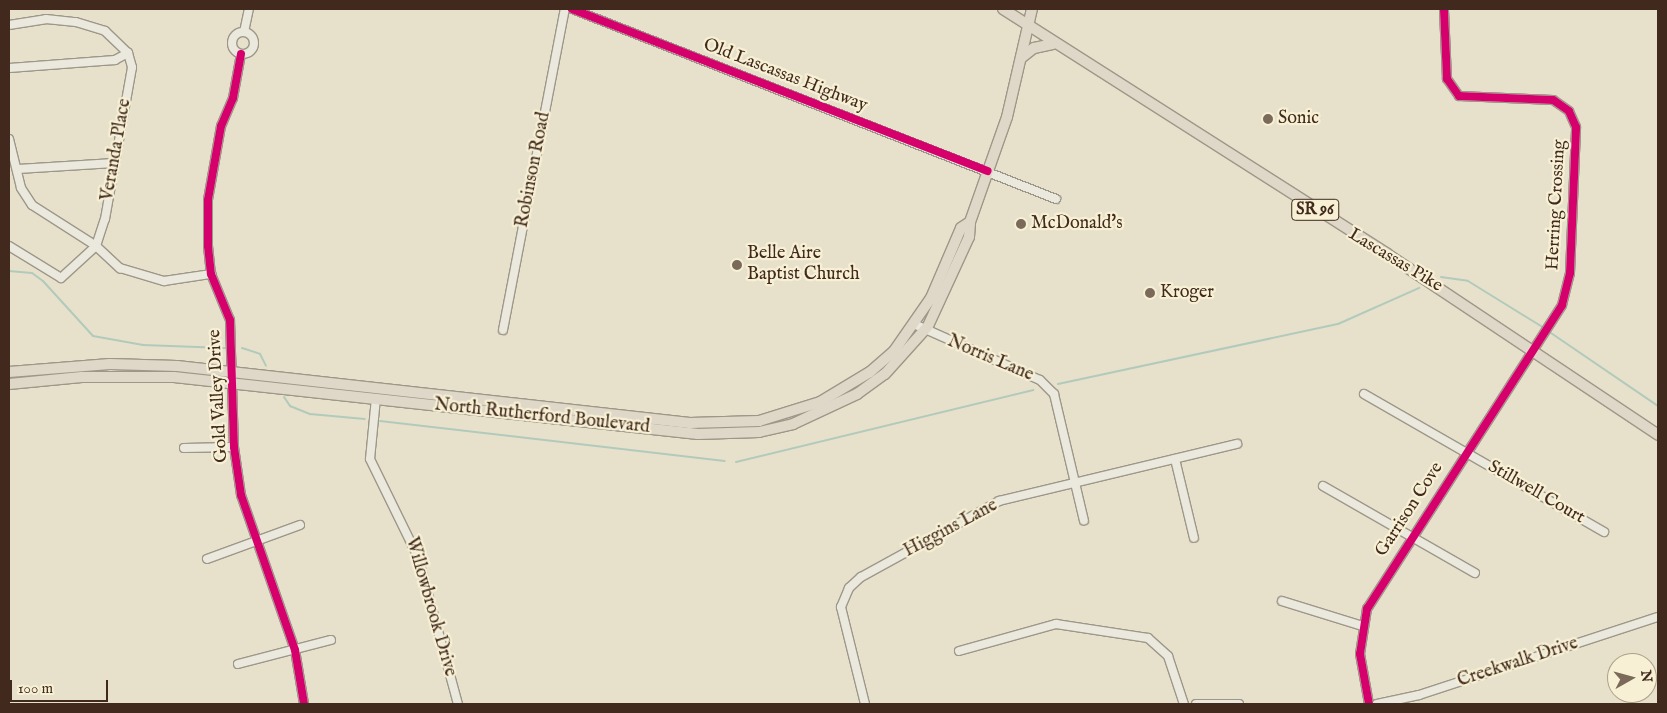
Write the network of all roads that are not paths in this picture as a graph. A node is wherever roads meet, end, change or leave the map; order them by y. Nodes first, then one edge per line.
1 (45, 9) edge
2 (249, 9) edge
3 (565, 9) edge
4 (572, 9) edge
5 (1003, 9) edge
6 (1023, 9) edge
7 (1032, 9) edge
8 (1444, 9) edge
9 (46, 18) junction
10 (9, 25) edge
11 (1026, 27) junction
12 (244, 32) junction
13 (1053, 44) junction
14 (128, 53) junction
15 (241, 54) junction
16 (1021, 58) junction
17 (9, 68) edge
18 (9, 139) edge
19 (114, 163) junction
20 (18, 169) junction
21 (988, 171) junction
22 (1056, 199) dead end
23 (970, 222) junction
24 (9, 246) edge
25 (96, 246) junction
26 (211, 274) junction
27 (914, 324) junction
28 (503, 330) dead end
29 (924, 332) junction
30 (1532, 348) junction
31 (49, 368) junction
32 (9, 372) edge
33 (233, 376) junction
34 (50, 380) junction
35 (9, 384) edge
36 (1364, 394) dead end
37 (376, 398) junction
38 (1658, 435) edge
39 (1237, 444) dead end
40 (234, 447) junction
41 (184, 448) dead end
42 (1466, 451) junction
43 (1175, 459) junction
44 (1075, 483) junction
45 (1323, 486) dead end
46 (1084, 521) dead end
47 (300, 525) dead end
48 (1604, 532) dead end
49 (1412, 536) junction
50 (1194, 538) dead end
51 (256, 542) junction
52 (207, 559) dead end
53 (1475, 573) dead end
54 (1282, 601) dead end
55 (1658, 617) edge
56 (1363, 626) junction
57 (331, 640) dead end
58 (295, 650) junction
59 (959, 651) dead end
60 (238, 664) dead end
61 (304, 704) edge
62 (458, 704) edge
63 (865, 704) edge
64 (1184, 704) edge
65 (1196, 704) edge
66 (1239, 704) edge
67 (1369, 704) edge
68 (1377, 704) edge

1 - 9 street
2 - 12 street, Gold Valley Drive
3 - 28 street, Robinson Road
4 - 21 street, Old Lascassas Highway
5 - 11 main road, Lascassas Pike / SR 96
6 - 11 main road
7 - 11 main road
8 - 30 street, Herring Crossing
9 - 10 street
9 - 14 street
11 - 13 main road, Lascassas Pike / SR 96
11 - 16 main road, North Rutherford Boulevard
12 - 15 street, Gold Valley Drive
12 - 15 street, Gold Valley Drive
13 - 16 main road
13 - 30 main road, Lascassas Pike / SR 96
14 - 17 street
14 - 19 street, Veranda Place
15 - 26 street, Gold Valley Drive
16 - 21 main road, North Rutherford Boulevard
18 - 20 street
19 - 20 street
19 - 25 street, Veranda Place
20 - 25 street
21 - 22 street, Old Lascassas Highway
21 - 23 main road, North Rutherford Boulevard
23 - 27 main road, North Rutherford Boulevard
23 - 29 main road, North Rutherford Boulevard
24 - 25 street
25 - 26 street
26 - 33 street, Gold Valley Drive
27 - 29 street, Norris Lane
27 - 33 main road, North Rutherford Boulevard
29 - 37 main road, North Rutherford Boulevard
29 - 44 street, Norris Lane
30 - 38 main road, Lascassas Pike / SR 96
30 - 42 street, Garrison Cove
31 - 32 main road, North Rutherford Boulevard
31 - 33 main road, North Rutherford Boulevard
31 - 34 main road
33 - 34 main road, North Rutherford Boulevard
33 - 37 main road, North Rutherford Boulevard
33 - 40 street, Gold Valley Drive
34 - 35 main road, North Rutherford Boulevard
36 - 42 street, Stillwell Court
37 - 62 street, Willowbrook Drive
39 - 43 street, Higgins Lane
40 - 41 street
40 - 51 street, Gold Valley Drive
42 - 48 street, Stillwell Court
42 - 49 street, Garrison Cove
43 - 44 street, Higgins Lane
43 - 50 street
44 - 46 street, Norris Lane
44 - 63 street, Higgins Lane
45 - 49 street
47 - 51 street
49 - 53 street
49 - 56 street, Garrison Cove
51 - 52 street
51 - 58 street, Gold Valley Drive
54 - 56 street
55 - 68 street, Creekwalk Drive
56 - 67 street, Garrison Cove
57 - 58 street
58 - 60 street
58 - 61 street, Gold Valley Drive
59 - 64 street
65 - 66 street

